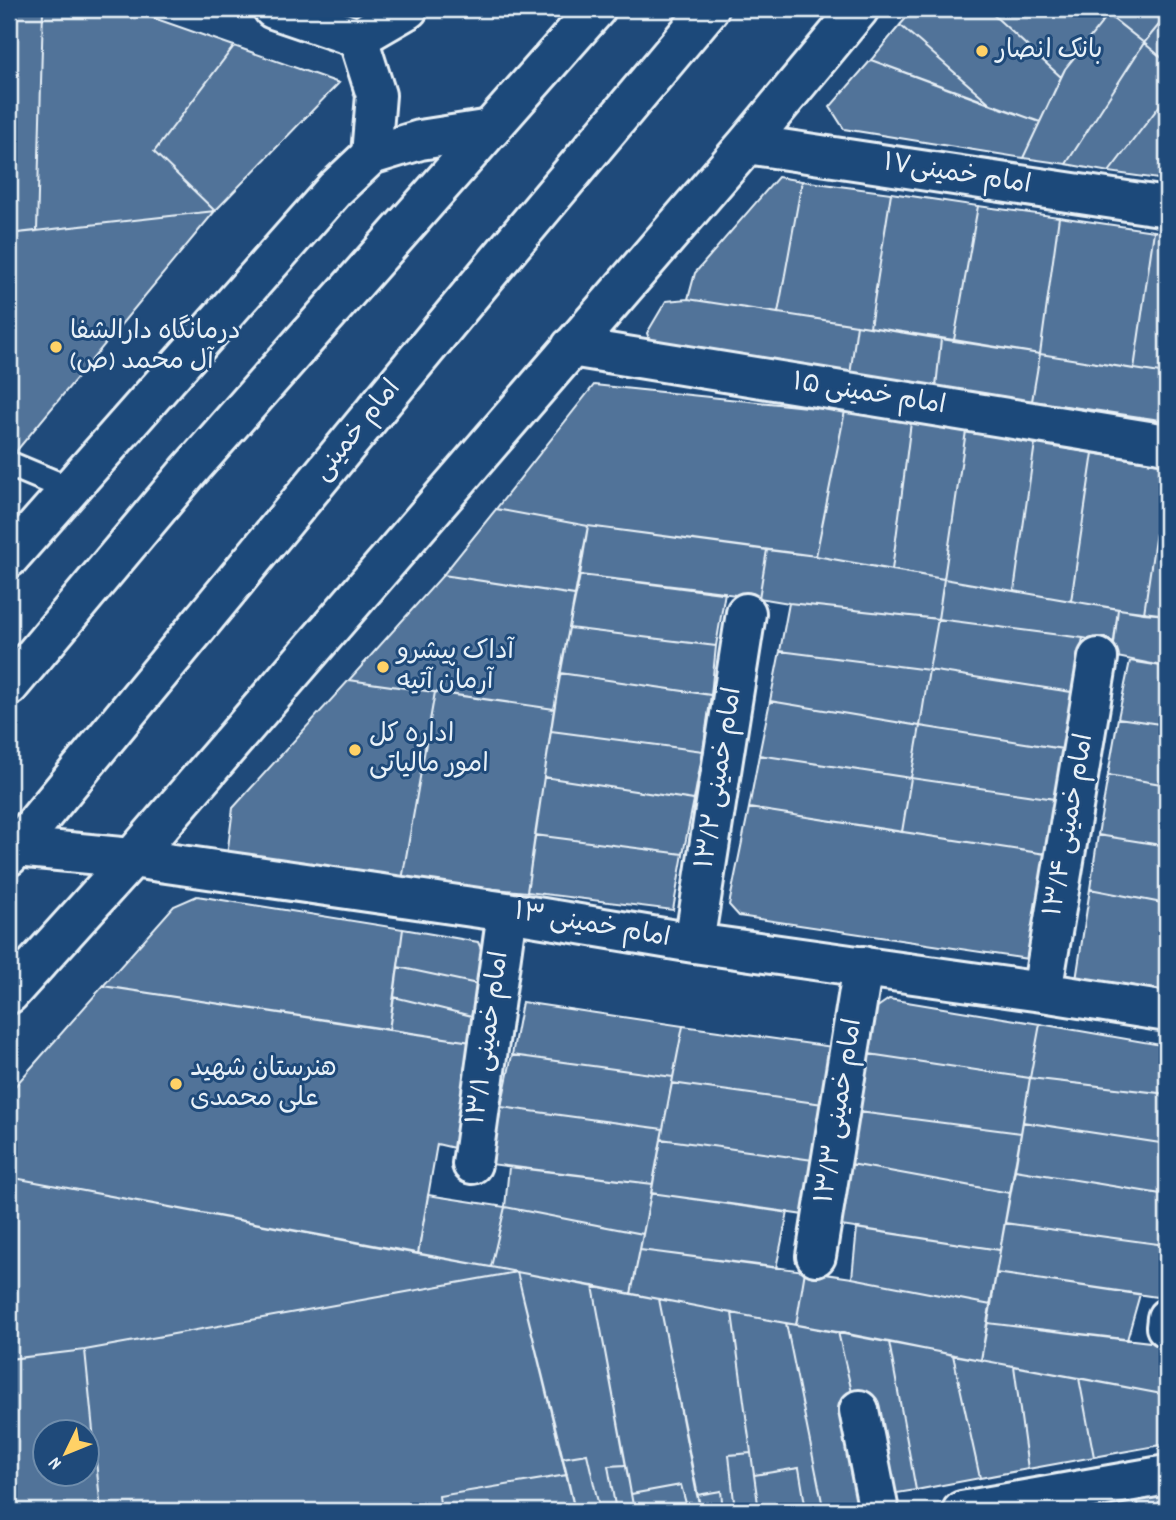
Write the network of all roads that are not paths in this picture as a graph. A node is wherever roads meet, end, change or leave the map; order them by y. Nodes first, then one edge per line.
1 (273, 9) edge
2 (408, 9) edge
3 (596, 9) edge
4 (709, 9) edge
5 (859, 9) edge
6 (358, 38) junction
7 (491, 129) junction
8 (747, 144) junction
9 (372, 155) junction
10 (1167, 207) edge
11 (571, 347) junction
12 (1167, 444) edge
13 (9, 464) edge
14 (69, 489) junction
15 (9, 558) edge
16 (746, 613) dead end
17 (1098, 659) dead end
18 (9, 686) edge
19 (12, 851) edge
20 (132, 858) junction
21 (507, 912) junction
22 (694, 943) junction
23 (863, 966) junction
24 (1042, 992) junction
25 (9, 994) edge
26 (1167, 1012) edge
27 (472, 1164) dead end
28 (816, 1256) dead end
29 (859, 1410) dead end
30 (1167, 1475) edge
31 (879, 1511) edge
32 (962, 1511) edge

1 - 6 street
2 - 6 street
3 - 7 street
4 - 19 street, امام خمینی
5 - 8 street
6 - 9 street
7 - 9 street
7 - 18 street
8 - 10 street, امام خمینی۱۷
8 - 11 street
9 - 14 street
11 - 12 street, امام خمینی ۱۵
11 - 20 street
13 - 14 lane
14 - 15 street
16 - 22 street, امام خمینی ۱۳/۲
17 - 24 street, امام خمینی ۱۳/۴
19 - 20 street, امام خمینی ۱۳
20 - 21 street, امام خمینی ۱۳
20 - 25 street
21 - 22 street, امام خمینی ۱۳
21 - 27 street, امام خمینی ۱۳/۱
22 - 23 street, امام خمینی ۱۳
23 - 24 street, امام خمینی ۱۳
23 - 28 street, امام خمینی ۱۳/۳
24 - 26 street, امام خمینی ۱۳
29 - 31 street
30 - 32 street

